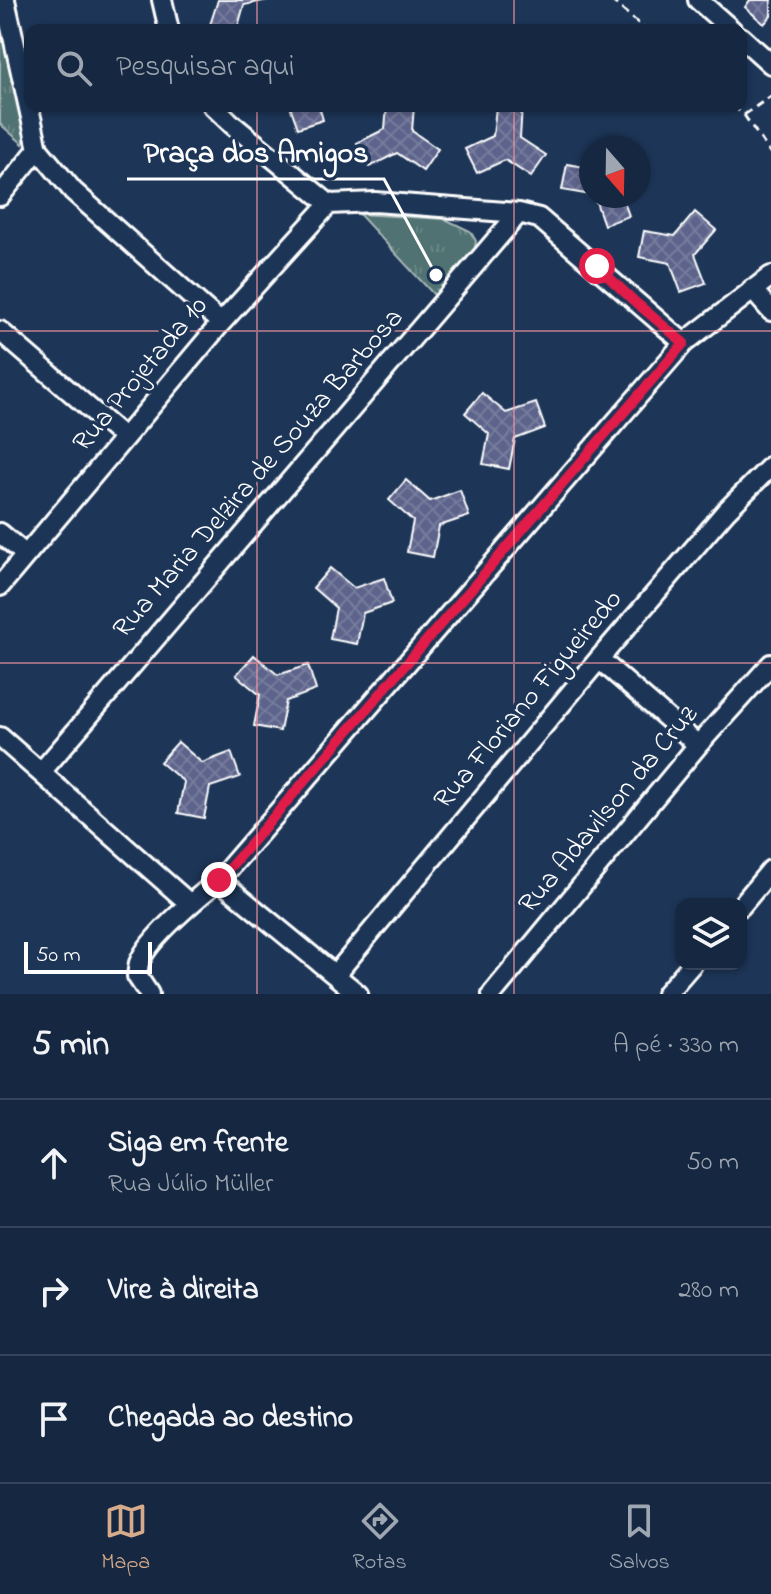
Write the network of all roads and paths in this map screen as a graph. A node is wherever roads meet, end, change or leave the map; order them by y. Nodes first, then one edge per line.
1 (5, 0) edge
2 (162, 0) edge
3 (611, 0) edge
4 (698, 0) edge
5 (168, 24) edge
6 (639, 24) edge
7 (725, 24) edge
8 (747, 42) edge
9 (771, 64) edge
10 (24, 86) edge
11 (771, 96) edge
12 (30, 112) edge
13 (219, 112) edge
14 (740, 112) edge
15 (744, 115) junction
16 (38, 149) junction
17 (771, 154) edge
18 (0, 196) edge
19 (329, 204) junction
20 (519, 213) junction
21 (771, 276) edge
22 (752, 289) junction
23 (771, 311) edge
24 (221, 323) junction
25 (0, 331) edge
26 (684, 343) junction
27 (124, 438) junction
28 (771, 466) edge
29 (0, 533) edge
30 (26, 555) junction
31 (0, 586) edge
32 (599, 659) junction
33 (771, 664) edge
34 (0, 737) edge
35 (698, 745) junction
36 (41, 772) junction
37 (771, 870) edge
38 (219, 880) junction
39 (747, 899) edge
40 (190, 904) junction
41 (687, 970) edge
42 (335, 975) junction
43 (149, 994) edge
44 (358, 994) edge
45 (492, 994) edge
46 (666, 994) edge

1 - 10 street
2 - 5 street
3 - 6 path
4 - 7 street
8 - 9 street
11 - 15 path
12 - 16 street
13 - 19 street
14 - 15 path
15 - 17 path
16 - 18 street
16 - 24 street
19 - 20 street
19 - 24 street, Rua Projetada 10
20 - 26 street
20 - 36 street, Rua Maria Delzira de Souza Barbosa
21 - 22 street
22 - 23 street
22 - 26 street
24 - 27 street, Rua Projetada 10
25 - 27 street
26 - 38 street
27 - 30 street, Rua Projetada 10
28 - 32 street, Rua Floriano Figueiredo
29 - 30 street
30 - 31 street, Rua Projetada 10
32 - 35 street
32 - 42 street, Rua Floriano Figueiredo
33 - 35 street, Rua Adavilson da Cruz
34 - 36 street
35 - 45 street, Rua Adavilson da Cruz
36 - 40 street
37 - 39 street
38 - 40 street
38 - 42 street
40 - 43 street
41 - 46 street
42 - 44 street

